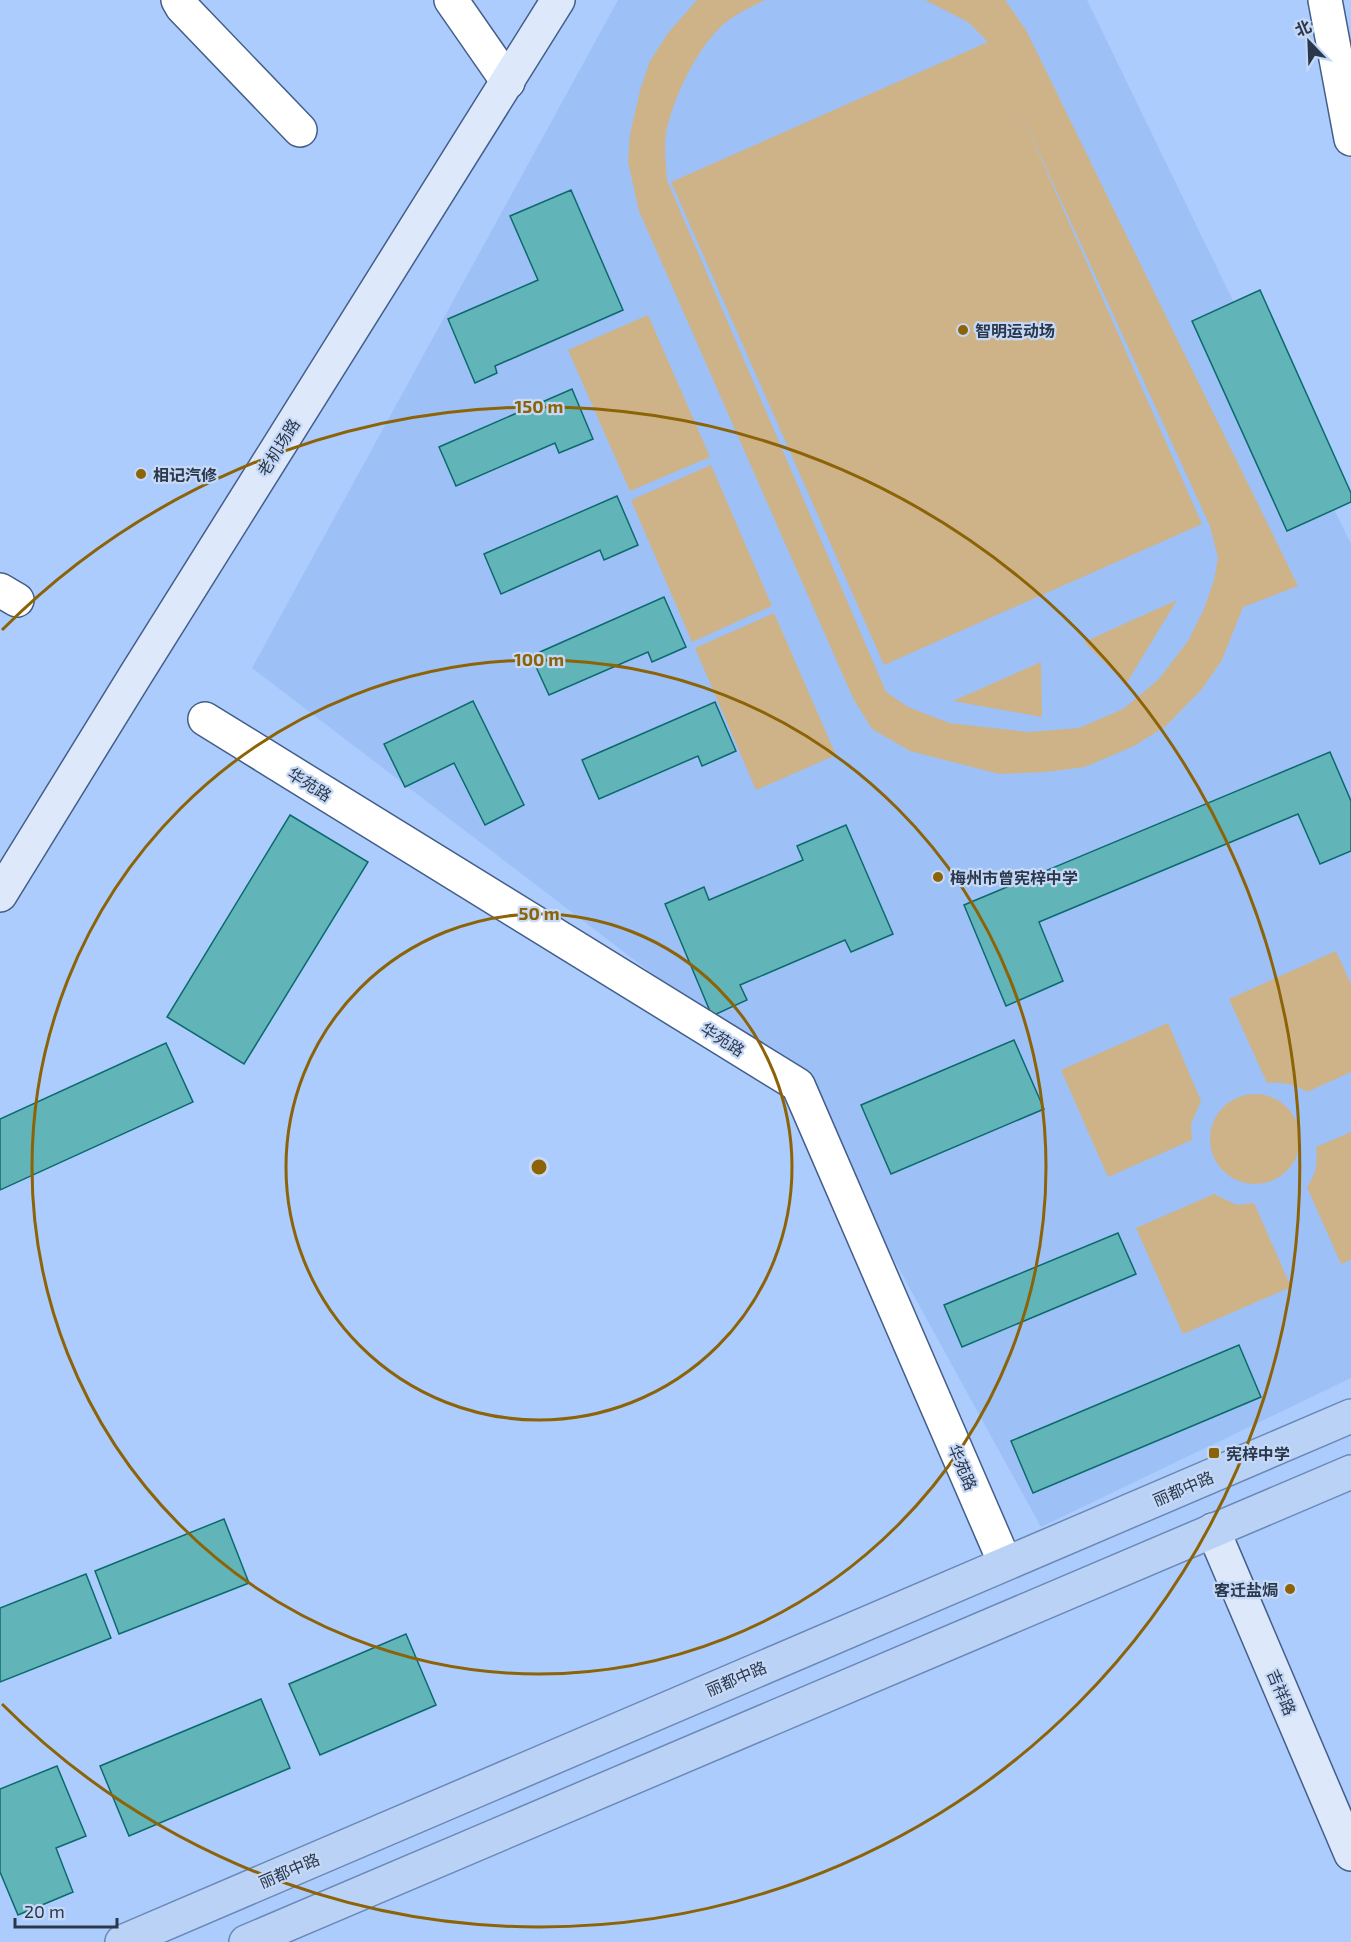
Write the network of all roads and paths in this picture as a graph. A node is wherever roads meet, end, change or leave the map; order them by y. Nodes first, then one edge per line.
1 (178, 0) edge
2 (451, 0) edge
3 (558, 0) edge
4 (1325, 0) edge
5 (508, 82) junction
6 (300, 130) dead end
7 (1351, 139) edge
8 (205, 719) dead end
9 (0, 896) edge
10 (1351, 1416) edge
11 (1351, 1472) edge
12 (1213, 1530) junction
13 (1005, 1563) junction
14 (1351, 1854) edge
15 (122, 1942) edge
16 (246, 1942) edge

1 - 6 street
2 - 5 street
3 - 5 street, 老机场路
4 - 7 street
5 - 9 street, 老机场路
8 - 13 street, 华苑路
10 - 13 main road, 丽都中路
11 - 12 main road
12 - 14 street, 吉祥路
12 - 16 main road
13 - 15 main road, 丽都中路

